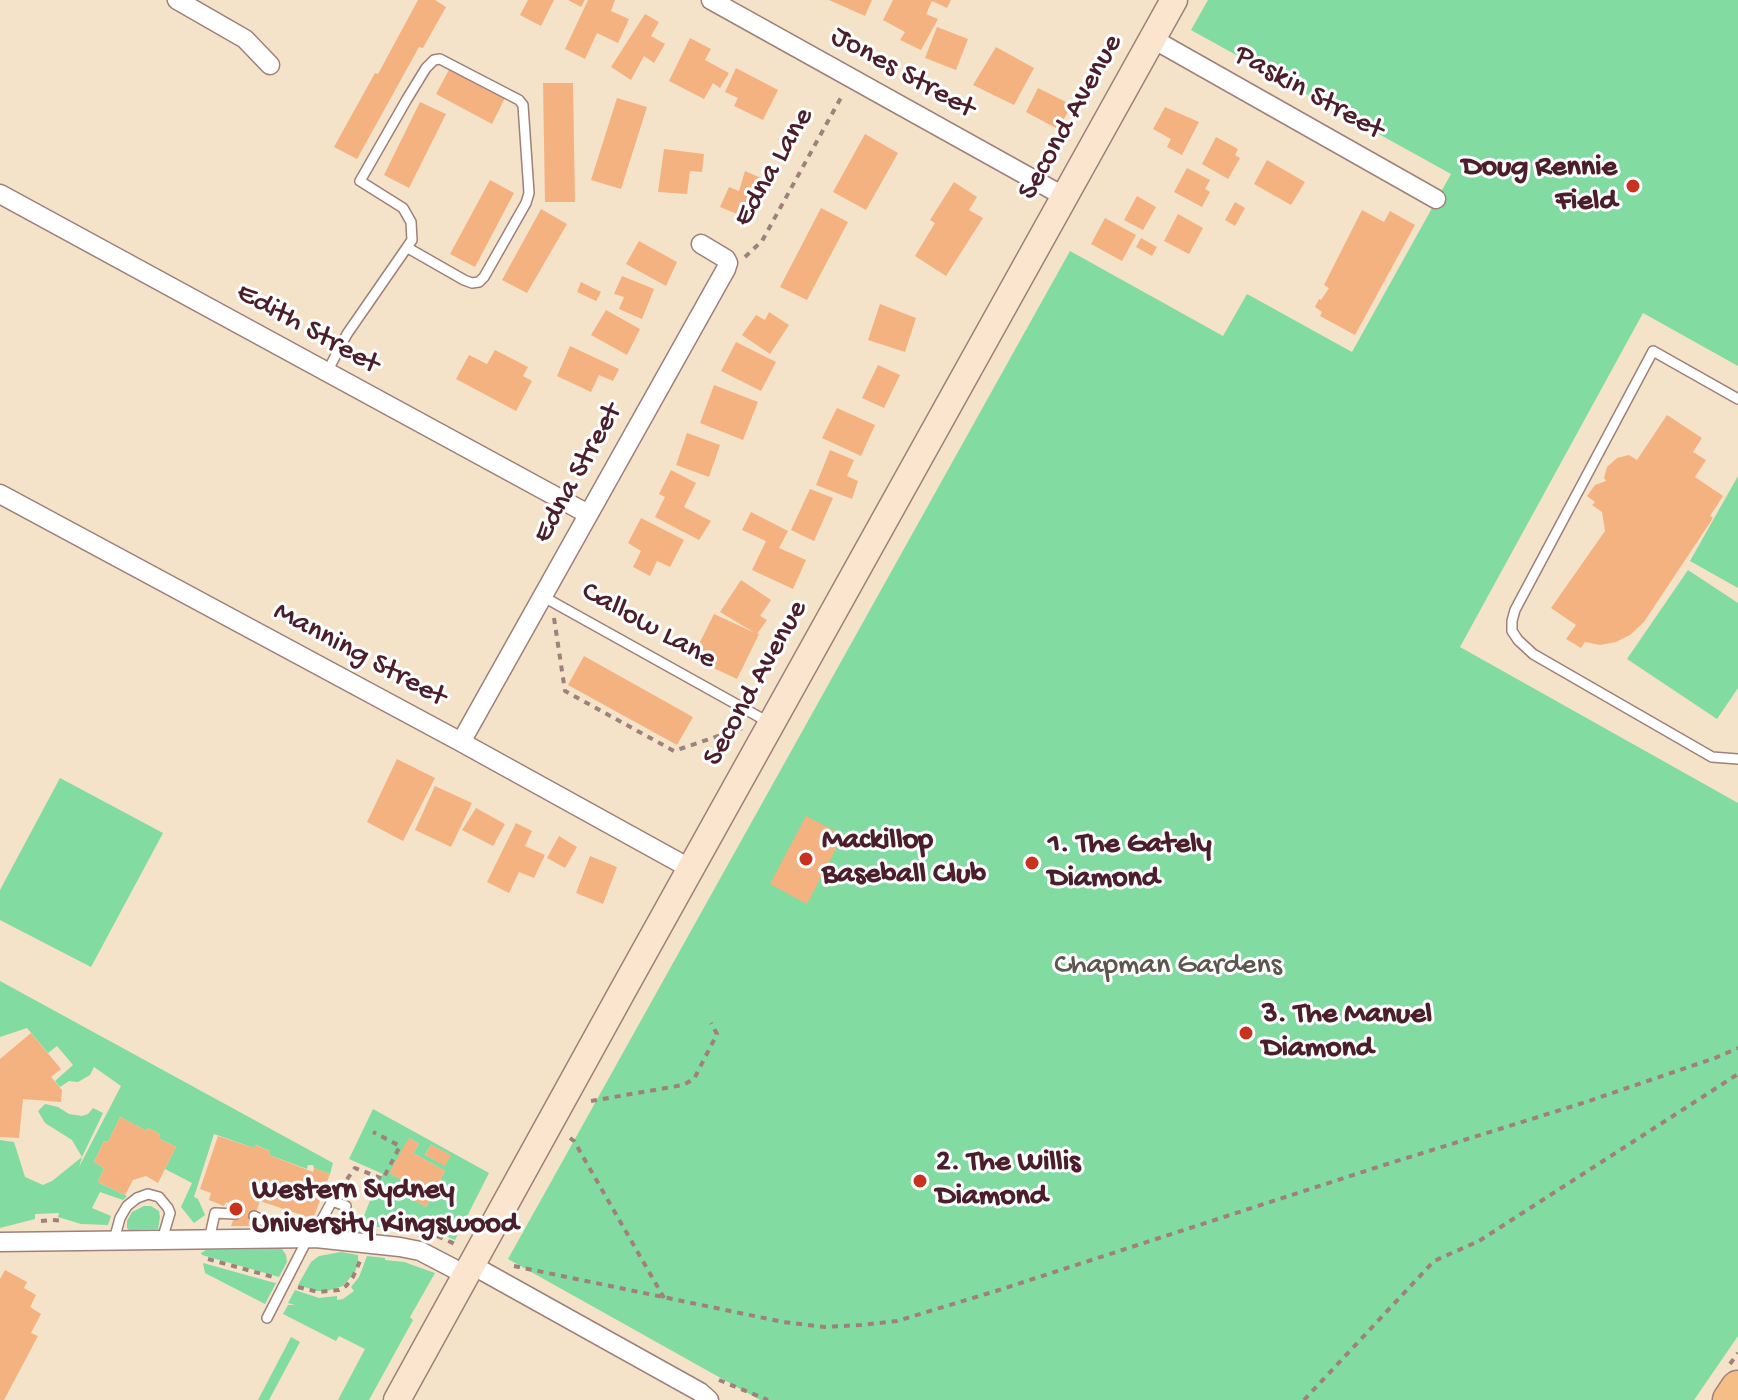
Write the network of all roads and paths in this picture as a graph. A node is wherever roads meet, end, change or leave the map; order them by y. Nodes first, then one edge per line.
1 (177, 0) edge
2 (711, 0) edge
3 (1174, 0) edge
4 (1153, 39) junction
5 (270, 65) dead end
6 (852, 78) junction
7 (0, 194) edge
8 (1065, 197) junction
9 (1436, 199) dead end
10 (701, 244) dead end
11 (408, 248) junction
12 (726, 269) junction
13 (327, 372) junction
14 (1738, 399) edge
15 (0, 494) edge
16 (588, 514) junction
17 (550, 600) junction
18 (771, 724) junction
19 (742, 728) dead end
20 (461, 742) junction
21 (1738, 759) edge
22 (691, 869) junction
23 (711, 1023) dead end
24 (1738, 1048) edge
25 (1738, 1074) edge
26 (591, 1101) dead end
27 (373, 1132) dead end
28 (570, 1138) dead end
29 (332, 1201) junction
30 (346, 1206) dead end
31 (235, 1214) dead end
32 (254, 1216) dead end
33 (272, 1238) junction
34 (312, 1238) junction
35 (114, 1240) junction
36 (162, 1240) junction
37 (209, 1240) junction
38 (0, 1242) edge
39 (362, 1254) dead end
40 (506, 1264) dead end
41 (469, 1270) junction
42 (296, 1286) dead end
43 (664, 1299) junction
44 (267, 1318) dead end
45 (719, 1380) dead end
46 (1738, 1388) edge
47 (397, 1400) edge
48 (709, 1400) edge
49 (768, 1400) edge
50 (1304, 1400) edge
51 (1730, 1400) edge

1 - 5 street
2 - 6 street, Jones Street
3 - 4 street, Second Avenue
4 - 8 street, Second Avenue
4 - 9 street, Paskin Street
6 - 8 street, Jones Street
6 - 12 path, Edna Lane
7 - 13 street, Edith Street
8 - 18 street, Second Avenue
10 - 12 street
11 - 11 lane
11 - 13 lane
12 - 16 street, Edna Street
13 - 16 street, Edith Street
14 - 21 lane
15 - 20 street, Manning Street
16 - 17 street, Edna Street
17 - 18 lane, Callow Lane
17 - 19 path
17 - 20 street, Edna Street
18 - 22 street, Second Avenue
20 - 22 street, Manning Street
22 - 41 street, Second Avenue
23 - 26 path
24 - 43 path
25 - 50 path
27 - 29 path
28 - 43 path
29 - 30 lane
29 - 34 lane
31 - 37 lane
32 - 33 lane
33 - 34 street
33 - 37 street
34 - 41 street
34 - 44 lane
35 - 36 street
35 - 36 lane
35 - 38 street
36 - 37 street
39 - 42 path
40 - 43 path
41 - 47 street, Second Avenue
41 - 48 street
45 - 49 path
46 - 51 highway

